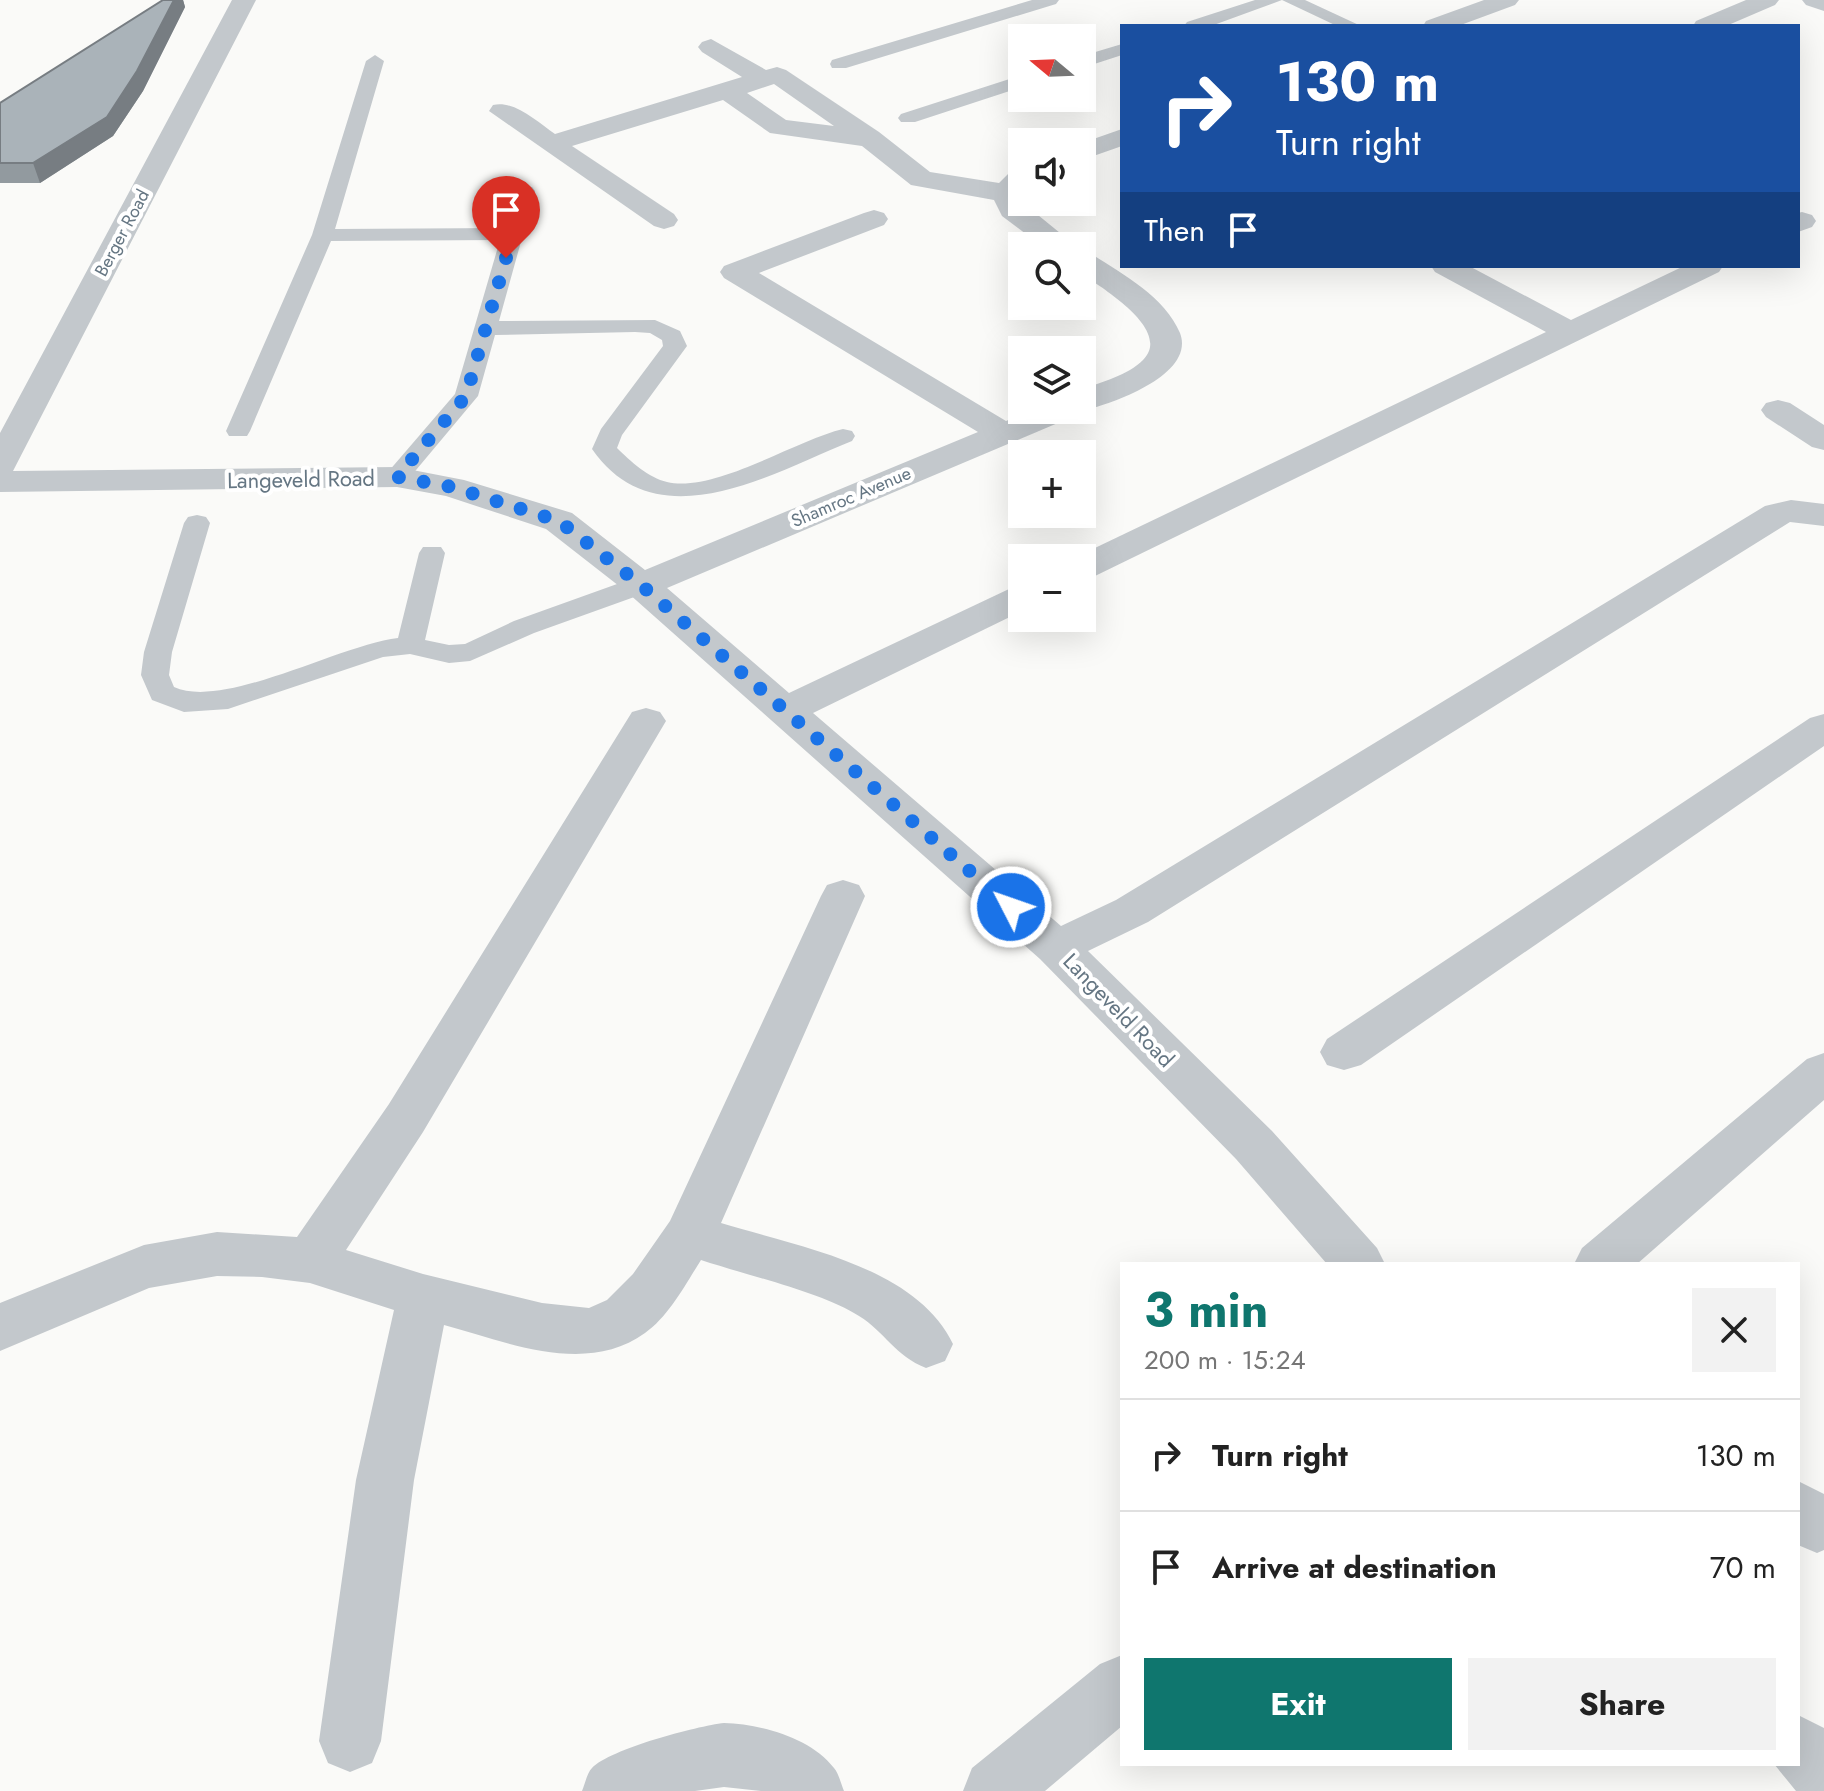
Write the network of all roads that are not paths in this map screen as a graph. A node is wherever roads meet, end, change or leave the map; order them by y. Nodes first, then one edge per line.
1 (244, 0) edge
2 (1050, 0) edge
3 (1273, 0) edge
4 (1290, 0) edge
5 (1507, 0) edge
6 (1767, 0) edge
7 (1814, 0) edge
8 (1824, 4) edge
9 (1199, 24) edge
10 (1347, 24) edge
11 (1441, 24) edge
12 (1710, 24) edge
13 (711, 47) dead end
14 (1120, 50) edge
15 (1096, 57) edge
16 (375, 61) dead end
17 (839, 64) dead end
18 (770, 77) junction
19 (1008, 86) edge
20 (726, 90) junction
21 (502, 111) dead end
22 (908, 118) dead end
23 (869, 138) junction
24 (1120, 138) edge
25 (551, 144) junction
26 (1096, 147) edge
27 (1008, 185) edge
28 (525, 191) dead end
29 (1020, 216) edge
30 (874, 219) dead end
31 (664, 220) dead end
32 (1042, 232) edge
33 (513, 234) junction
34 (323, 235) junction
35 (1450, 268) edge
36 (1704, 268) edge
37 (1096, 271) edge
38 (485, 328) junction
39 (1570, 332) junction
40 (1096, 395) edge
41 (1778, 410) dead end
42 (1027, 424) edge
43 (238, 431) dead end
44 (1004, 434) junction
45 (843, 436) dead end
46 (1824, 440) edge
47 (0, 465) edge
48 (397, 477) junction
49 (0, 482) edge
50 (1824, 515) edge
51 (197, 523) dead end
52 (432, 553) dead end
53 (1096, 561) edge
54 (641, 585) junction
55 (1008, 604) edge
56 (410, 645) junction
57 (786, 710) junction
58 (646, 721) dead end
59 (1824, 727) edge
60 (843, 896) dead end
61 (1056, 947) junction
62 (1344, 1052) dead end
63 (1824, 1072) edge
64 (690, 1235) junction
65 (310, 1261) junction
66 (1357, 1262) edge
67 (1602, 1262) edge
68 (423, 1297) junction
69 (0, 1327) edge
70 (926, 1344) dead end
71 (1120, 1688) edge
72 (350, 1741) dead end
73 (1800, 1749) edge
74 (1824, 1774) edge
75 (614, 1791) edge
76 (812, 1791) edge
77 (995, 1791) edge

1 - 47 street, Berger Road
2 - 17 lane
3 - 9 lane
4 - 10 lane
5 - 11 street
6 - 12 street
7 - 8 street
13 - 18 street
14 - 15 lane
16 - 34 lane
18 - 20 street
18 - 23 street
19 - 22 lane
20 - 23 street
20 - 25 street
21 - 25 street
23 - 27 street
24 - 26 street
25 - 31 street
28 - 33 lane
29 - 32 street
30 - 44 street
33 - 34 lane
33 - 38 lane
34 - 43 lane
35 - 39 street
36 - 39 street
37 - 40 street
38 - 45 lane
38 - 48 lane
39 - 53 street
41 - 46 street
42 - 44 street, Shamroc Avenue
44 - 54 street, Shamroc Avenue
48 - 49 street, Langeveld Road
48 - 54 street, Langeveld Road
50 - 61 street
51 - 56 lane
52 - 56 lane
54 - 56 lane
54 - 57 street, Langeveld Road
55 - 57 street
57 - 61 street, Langeveld Road
58 - 65 street
59 - 62 street
60 - 64 street
61 - 66 street, Langeveld Road
63 - 67 street
64 - 68 street
64 - 70 street
65 - 68 street
65 - 69 street
68 - 72 street
71 - 77 street
73 - 74 street
75 - 76 street

